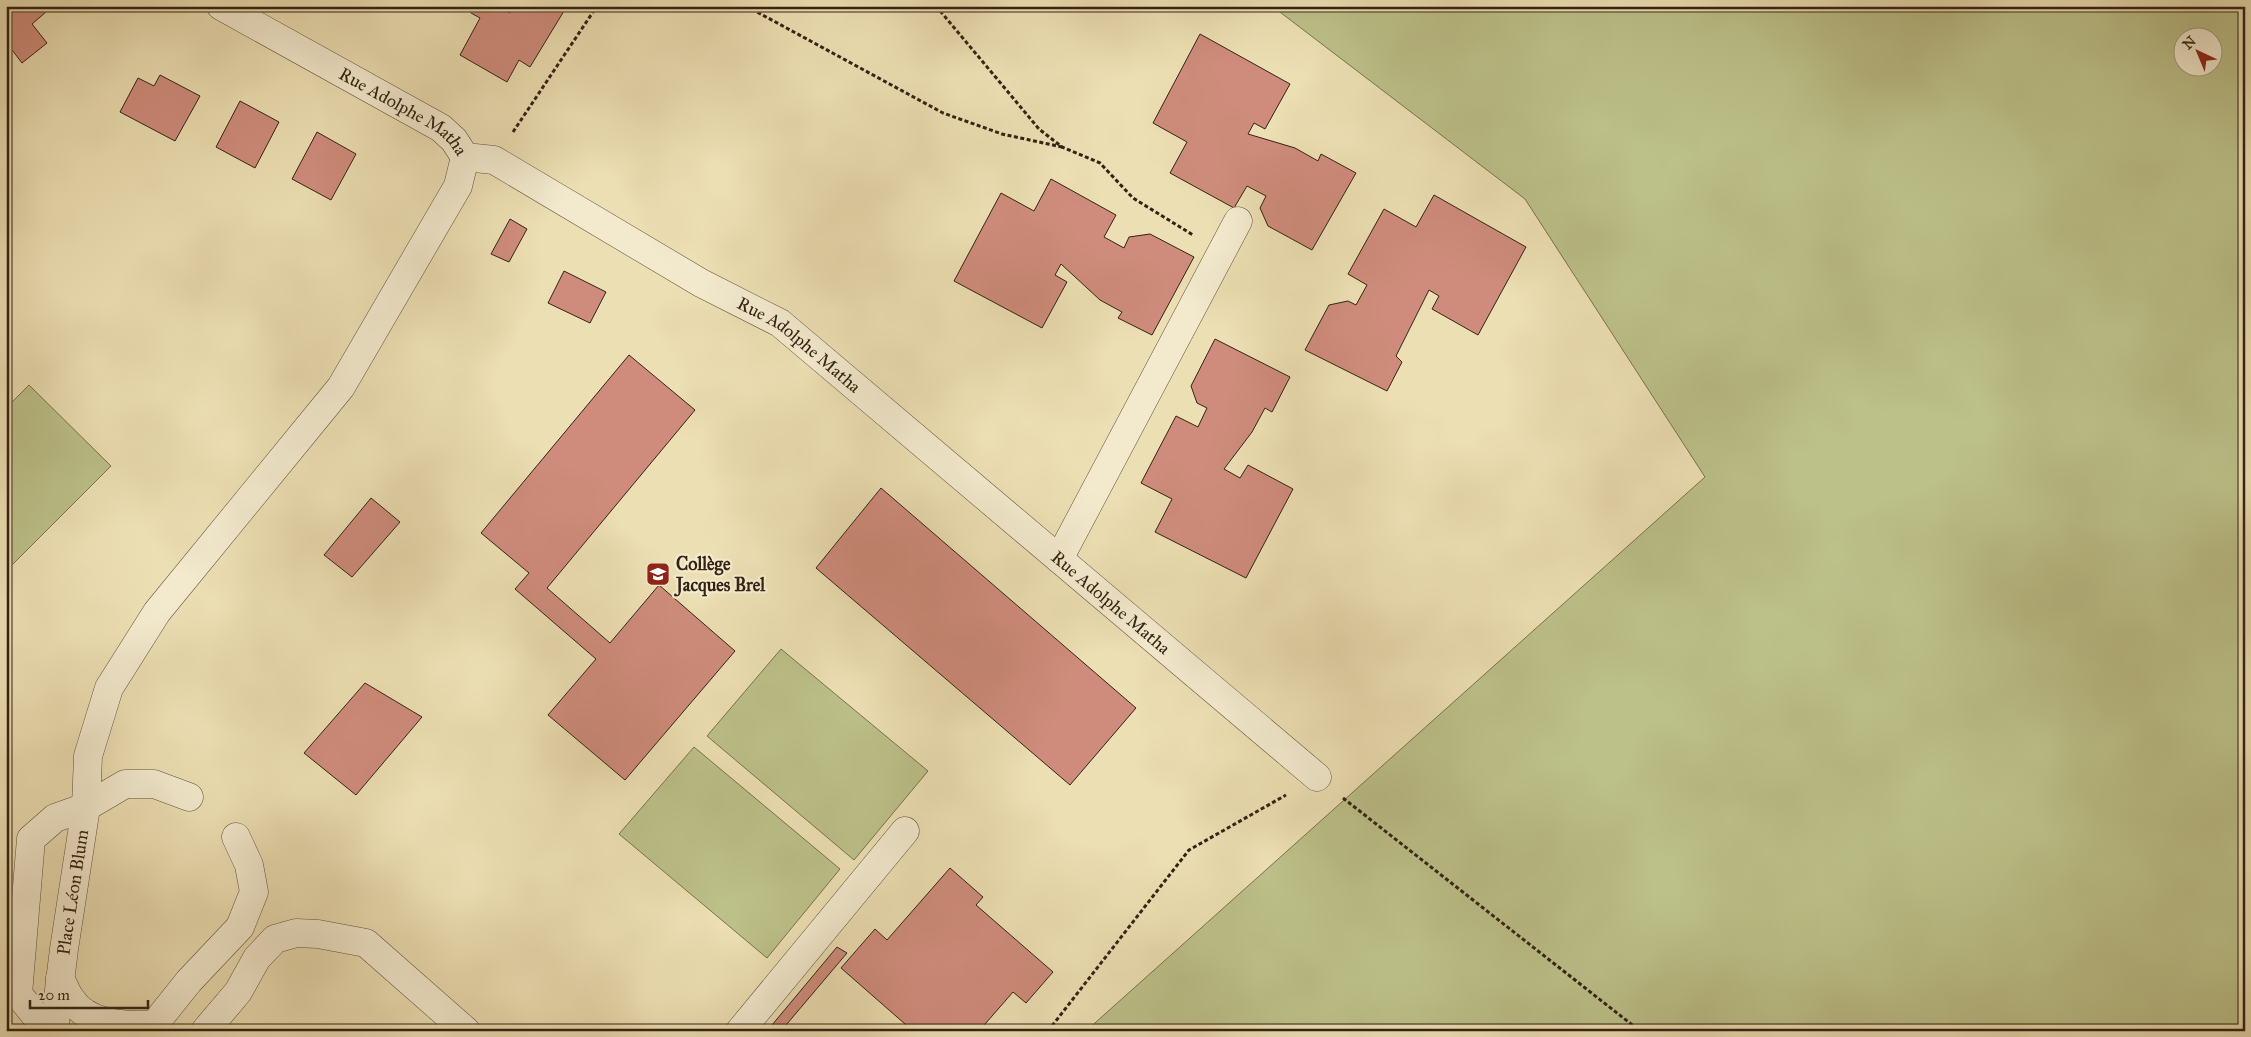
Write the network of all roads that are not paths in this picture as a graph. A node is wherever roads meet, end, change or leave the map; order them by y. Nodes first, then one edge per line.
1 (221, 6) edge
2 (465, 157) junction
3 (1238, 221) dead end
4 (1059, 559) junction
5 (1317, 777) road end
6 (189, 797) dead end
7 (86, 807) junction
8 (905, 831) dead end
9 (236, 836) dead end
10 (275, 939) junction
11 (224, 944) junction
12 (60, 978) junction
13 (151, 1028) edge
14 (48, 1031) edge
15 (54, 1031) edge
16 (205, 1031) edge
17 (466, 1031) edge
18 (740, 1031) edge

1 - 2 street, Rue Adolphe Matha
2 - 4 street, Rue Adolphe Matha
2 - 7 street, Place Léon Blum
3 - 4 street
4 - 5 street, Rue Adolphe Matha
6 - 7 street
7 - 12 street, Place Léon Blum
7 - 14 street
8 - 18 street
9 - 11 street, Place Léon Blum
10 - 11 street
10 - 16 street
10 - 17 street
11 - 13 street, Place Léon Blum
12 - 13 street, Place Léon Blum
12 - 15 street, Place Léon Blum

